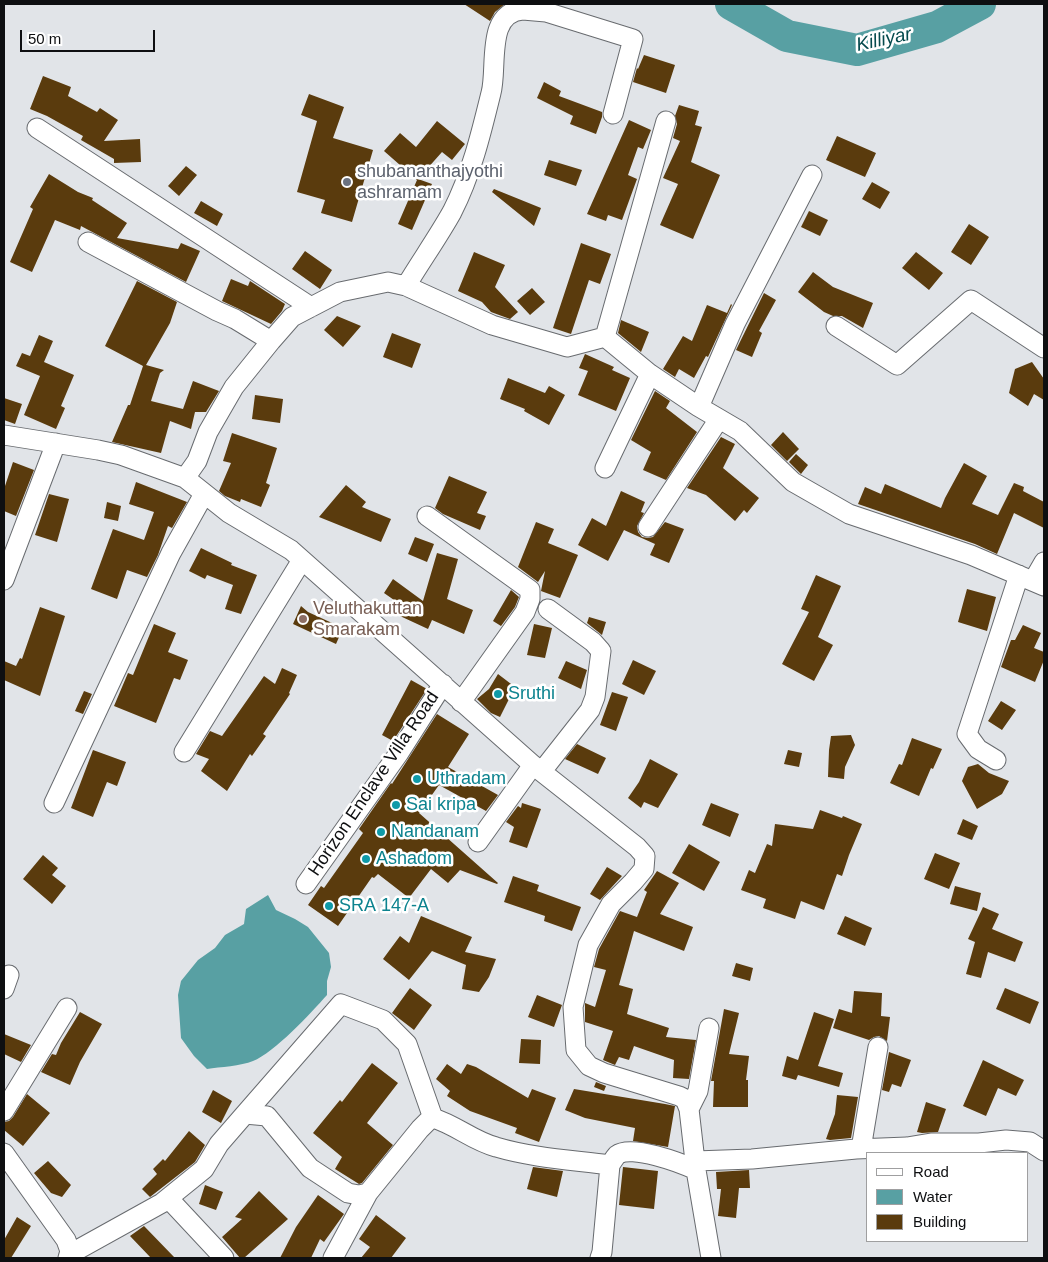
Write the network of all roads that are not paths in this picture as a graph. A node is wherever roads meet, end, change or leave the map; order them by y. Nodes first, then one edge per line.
1 (521, 7) edge
2 (613, 114) dead end
3 (666, 121) dead end
4 (37, 128) dead end
5 (812, 175) dead end
6 (88, 242) dead end
7 (406, 286) junction
8 (311, 307) junction
9 (836, 326) dead end
10 (606, 337) junction
11 (270, 341) junction
12 (1044, 348) edge
13 (650, 374) junction
14 (699, 407) junction
15 (719, 419) junction
16 (4, 435) edge
17 (56, 443) junction
18 (605, 468) dead end
19 (185, 478) junction
20 (204, 494) junction
21 (427, 516) dead end
22 (648, 527) dead end
23 (302, 560) junction
24 (1044, 562) edge
25 (4, 580) edge
26 (1032, 581) edge
27 (548, 609) dead end
28 (442, 684) junction
29 (461, 702) junction
30 (184, 752) dead end
31 (996, 760) dead end
32 (538, 768) junction
33 (54, 803) dead end
34 (478, 842) dead end
35 (306, 884) dead end
36 (67, 1008) dead end
37 (709, 1028) dead end
38 (878, 1047) dead end
39 (689, 1109) junction
40 (4, 1111) edge
41 (245, 1114) junction
42 (434, 1118) junction
43 (861, 1149) junction
44 (1044, 1151) edge
45 (4, 1153) edge
46 (610, 1164) junction
47 (696, 1165) junction
48 (368, 1193) junction
49 (168, 1198) junction
50 (69, 1256) edge
51 (224, 1258) edge
52 (332, 1258) edge
53 (600, 1258) edge
54 (711, 1258) edge

1 - 2 street
1 - 7 street
3 - 10 street
4 - 8 street
5 - 14 street
6 - 11 street
7 - 8 street
7 - 10 street
8 - 11 street
9 - 12 street
10 - 13 street
11 - 19 street
13 - 14 street
13 - 18 street
14 - 15 street
15 - 22 street
15 - 26 street
16 - 17 street
17 - 19 street
17 - 25 street
19 - 20 street
20 - 23 street
20 - 33 street
21 - 29 street
23 - 28 street
23 - 30 street
24 - 26 street
26 - 31 street
27 - 32 street
28 - 29 street
28 - 35 street, Horizon Enclave Villa Road
29 - 32 street
32 - 34 street
32 - 39 street
36 - 40 street
37 - 39 street
38 - 43 street
39 - 47 street
41 - 42 street
41 - 48 street
41 - 49 street
42 - 46 street
42 - 48 street
43 - 44 street
43 - 47 street
45 - 50 street
46 - 47 street
46 - 53 street
47 - 54 street
48 - 52 street
49 - 50 street
49 - 51 street

